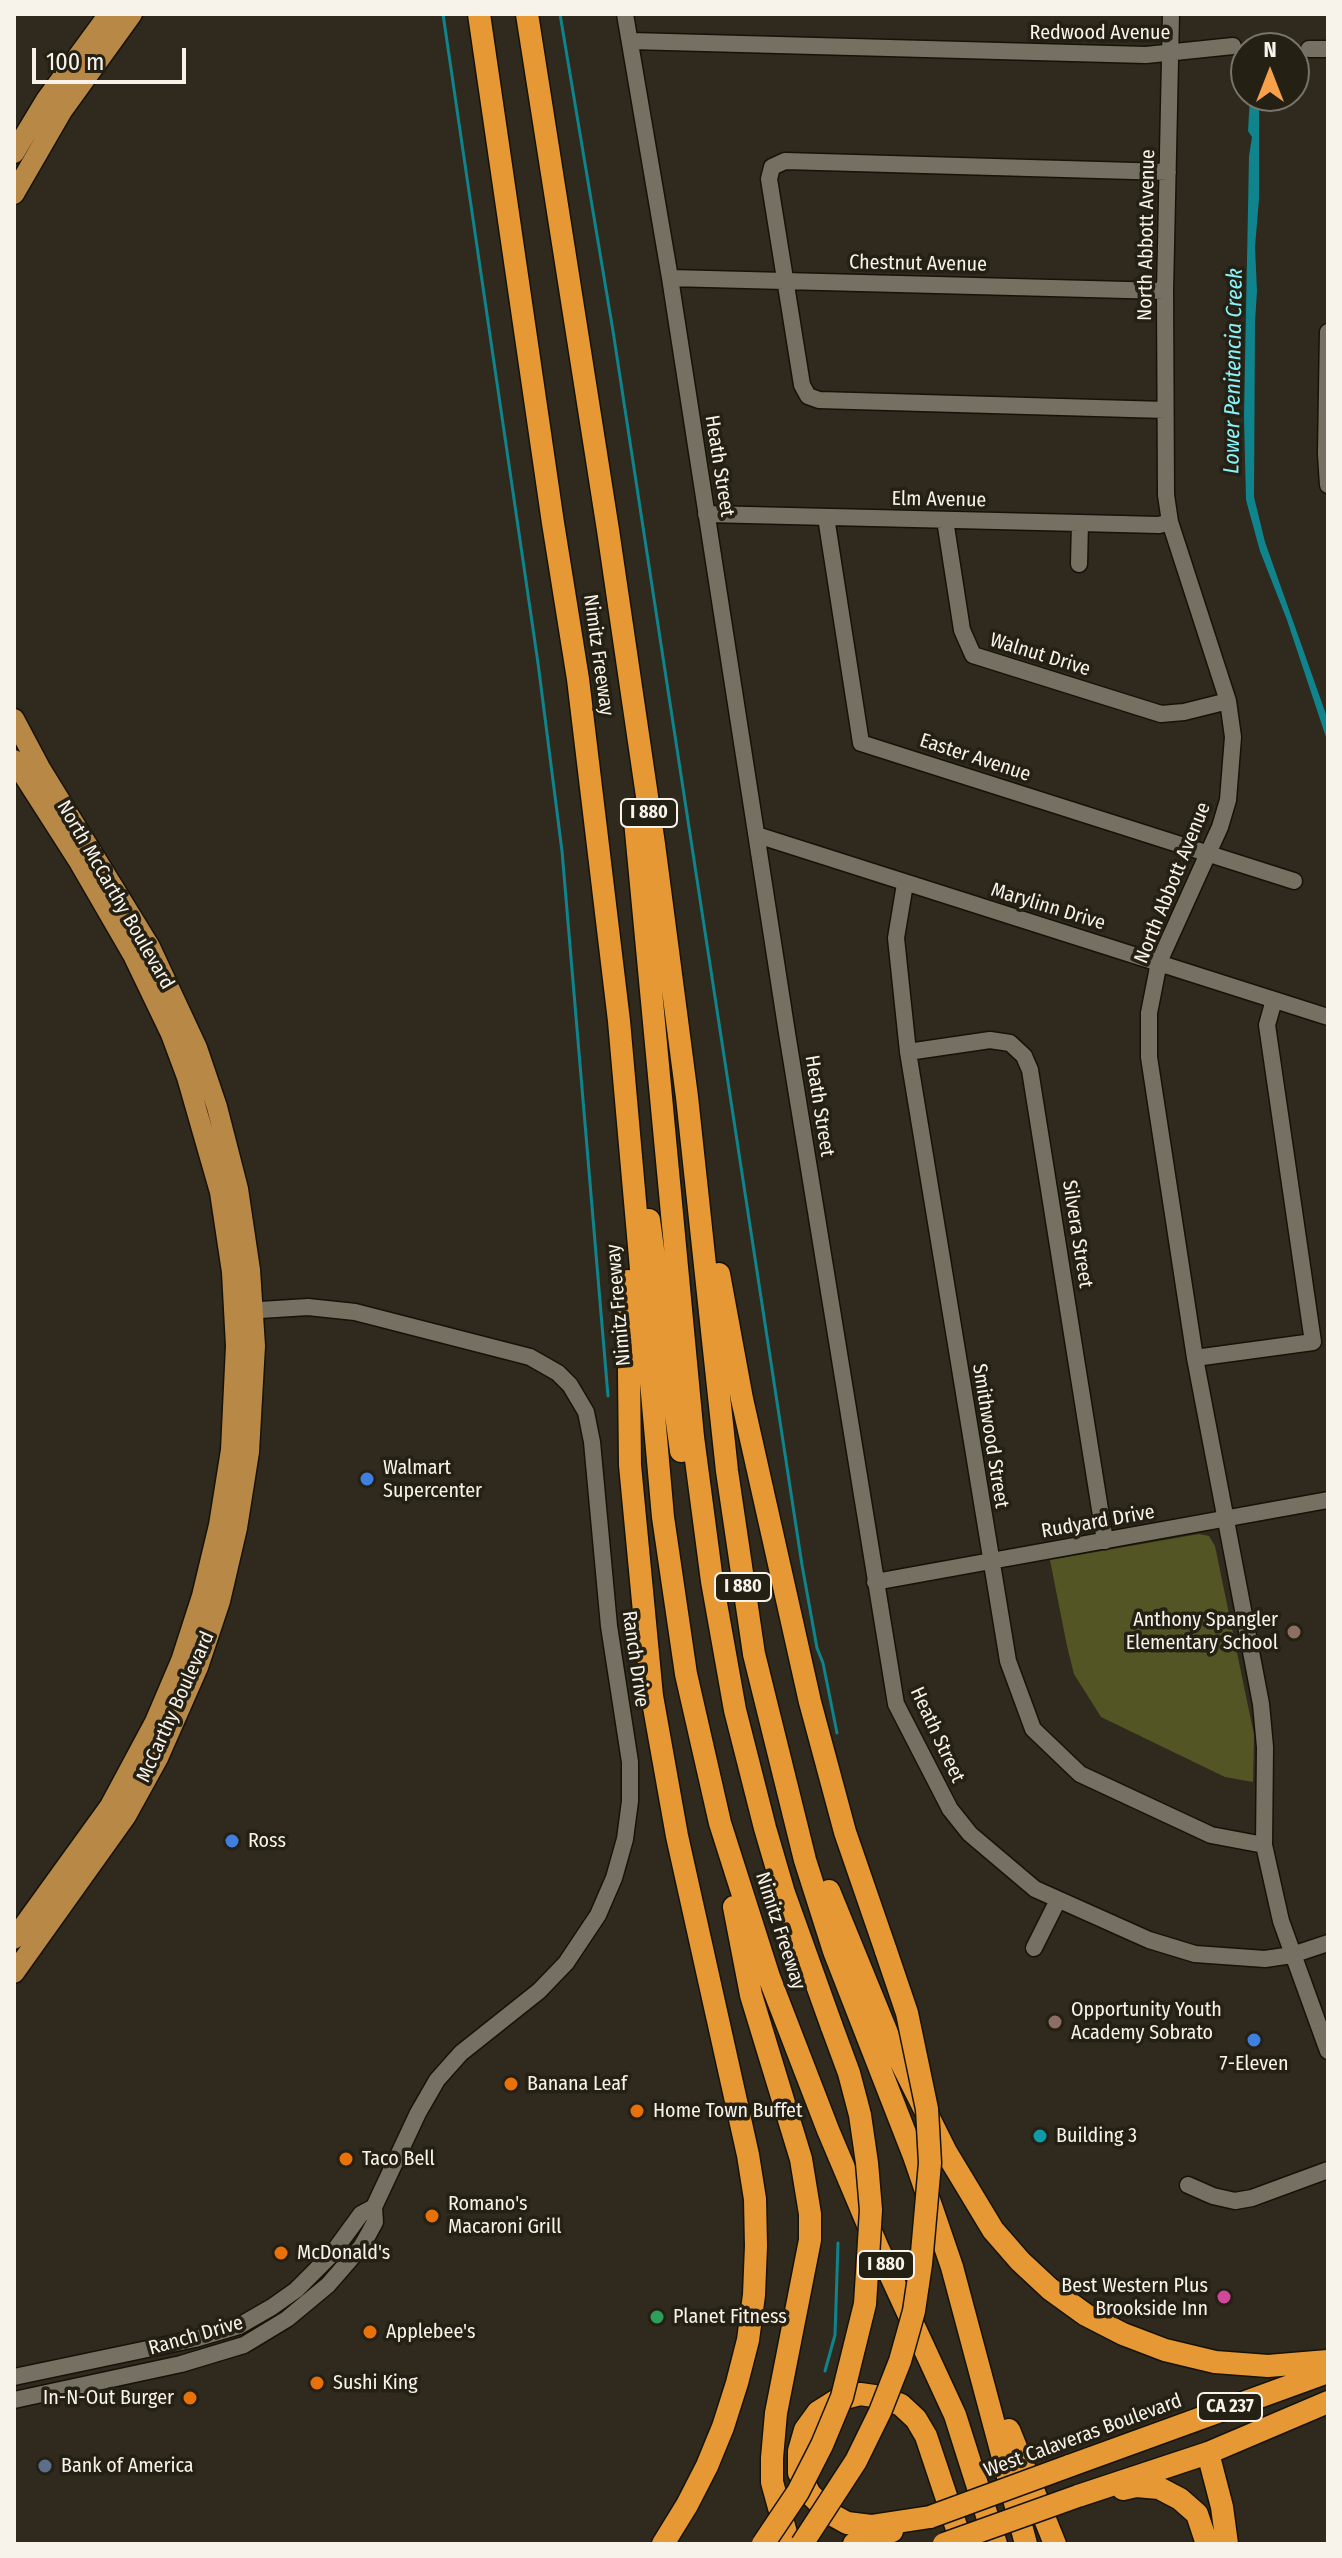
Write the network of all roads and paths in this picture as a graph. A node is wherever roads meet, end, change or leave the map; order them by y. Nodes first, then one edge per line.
1 (109, 14) edge
2 (132, 14) edge
3 (479, 14) edge
4 (527, 14) edge
5 (625, 14) edge
6 (1171, 14) edge
7 (631, 41) junction
8 (1230, 46) edge
9 (1171, 54) junction
10 (14, 153) edge
11 (1168, 172) junction
12 (14, 194) edge
13 (670, 278) junction
14 (787, 281) junction
15 (1165, 291) junction
16 (1328, 332) edge
17 (1165, 410) junction
18 (1328, 485) edge
19 (706, 514) junction
20 (826, 517) junction
21 (945, 520) junction
22 (1170, 522) junction
23 (1080, 523) junction
24 (608, 530) junction
25 (1079, 564) dead end
26 (578, 679) junction
27 (1228, 701) junction
28 (14, 719) edge
29 (14, 760) edge
30 (757, 835) junction
31 (1210, 853) junction
32 (1294, 881) dead end
33 (905, 884) junction
34 (1159, 962) junction
35 (1274, 1000) junction
36 (1328, 1017) edge
37 (908, 1052) junction
38 (687, 1097) junction
39 (631, 1171) junction
40 (244, 1310) junction
41 (1195, 1358) junction
42 (1328, 1500) edge
43 (1223, 1520) junction
44 (1105, 1541) junction
45 (990, 1561) junction
46 (875, 1582) junction
47 (778, 1761) junction
48 (720, 1823) junction
49 (1264, 1845) junction
50 (1058, 1900) junction
51 (14, 1939) edge
52 (1328, 1943) edge
53 (1034, 1948) dead end
54 (1292, 1955) junction
55 (14, 1973) edge
56 (826, 2029) junction
57 (1328, 2051) edge
58 (1328, 2170) edge
59 (1188, 2185) dead end
60 (374, 2207) junction
61 (967, 2319) junction
62 (1328, 2361) edge
63 (1328, 2372) edge
64 (14, 2377) edge
65 (14, 2400) edge
66 (1328, 2402) edge
67 (1133, 2444) junction
68 (1208, 2453) junction
69 (1078, 2496) junction
70 (930, 2517) junction
71 (663, 2544) edge
72 (747, 2544) edge
73 (763, 2544) edge
74 (789, 2544) edge
75 (802, 2544) edge
76 (854, 2544) edge
77 (944, 2544) edge
78 (962, 2544) edge
79 (996, 2544) edge
80 (1026, 2544) edge
81 (1055, 2544) edge
82 (1207, 2544) edge
83 (1227, 2544) edge

1 - 10 main road
2 - 12 main road
3 - 26 highway, Nimitz Freeway / I 880
4 - 24 highway, Nimitz Freeway / I 880
5 - 7 street, Heath Street
6 - 9 street, North Abbott Avenue
7 - 9 street, Redwood Avenue
7 - 13 street, Heath Street
8 - 9 street, Redwood Avenue
9 - 11 street, North Abbott Avenue
11 - 14 street
11 - 15 street, North Abbott Avenue
13 - 14 street, Chestnut Avenue
13 - 19 street, Heath Street
14 - 15 street, Chestnut Avenue
14 - 17 street
15 - 17 street, North Abbott Avenue
16 - 18 street
17 - 22 street, North Abbott Avenue
19 - 20 street, Elm Avenue
19 - 30 street, Heath Street
20 - 21 street, Elm Avenue
20 - 31 street, Easter Avenue
21 - 23 street, Elm Avenue
21 - 27 street, Walnut Drive
22 - 23 street, Elm Avenue
22 - 27 street, North Abbott Avenue
23 - 25 street
24 - 38 highway, Nimitz Freeway / I 880
24 - 56 highway
26 - 39 highway, Nimitz Freeway / I 880
26 - 56 highway
27 - 31 street, North Abbott Avenue
28 - 40 main road, North McCarthy Boulevard
29 - 40 main road, North McCarthy Boulevard
30 - 33 street, Marylinn Drive
30 - 46 street, Heath Street
31 - 32 street, Easter Avenue
31 - 34 street, North Abbott Avenue
33 - 34 street, Marylinn Drive
33 - 37 street, Smithwood Street
34 - 35 street, Marylinn Drive
34 - 41 street, North Abbott Avenue
35 - 36 street, Marylinn Drive
35 - 41 street
37 - 44 street, Silvera Street
37 - 45 street, Smithwood Street
38 - 47 highway, Nimitz Freeway / I 880
38 - 75 highway, bridge
39 - 48 highway, Nimitz Freeway / I 880
39 - 71 highway
40 - 51 main road, McCarthy Boulevard
40 - 55 main road, McCarthy Boulevard
40 - 60 street, Ranch Drive
41 - 43 street, North Abbott Avenue
42 - 43 street, Rudyard Drive
43 - 44 street, Rudyard Drive
43 - 49 street, North Abbott Avenue
44 - 45 street, Rudyard Drive
45 - 46 street, Rudyard Drive
45 - 49 street, Smithwood Street
46 - 50 street, Heath Street
47 - 61 highway, Nimitz Freeway / I 880
47 - 62 highway
48 - 74 highway
48 - 79 highway, Nimitz Freeway / I 880
49 - 54 street, North Abbott Avenue
50 - 53 street
50 - 54 street, Heath Street
52 - 54 street, Heath Street
54 - 57 street, North Abbott Avenue
56 - 72 highway
56 - 73 highway, bridge
58 - 59 street
60 - 64 street, Ranch Drive
60 - 65 street, Ranch Drive
61 - 80 highway, Nimitz Freeway / I 880
61 - 81 highway
63 - 67 highway, West Calaveras Boulevard / CA 237
66 - 68 highway, CA 237
67 - 68 highway
67 - 70 highway, West Calaveras Boulevard / CA 237, bridge
68 - 69 highway, CA 237
68 - 83 highway
69 - 77 highway, CA 237, bridge
69 - 82 highway
70 - 76 highway, West Calaveras Boulevard / CA 237
70 - 78 highway

